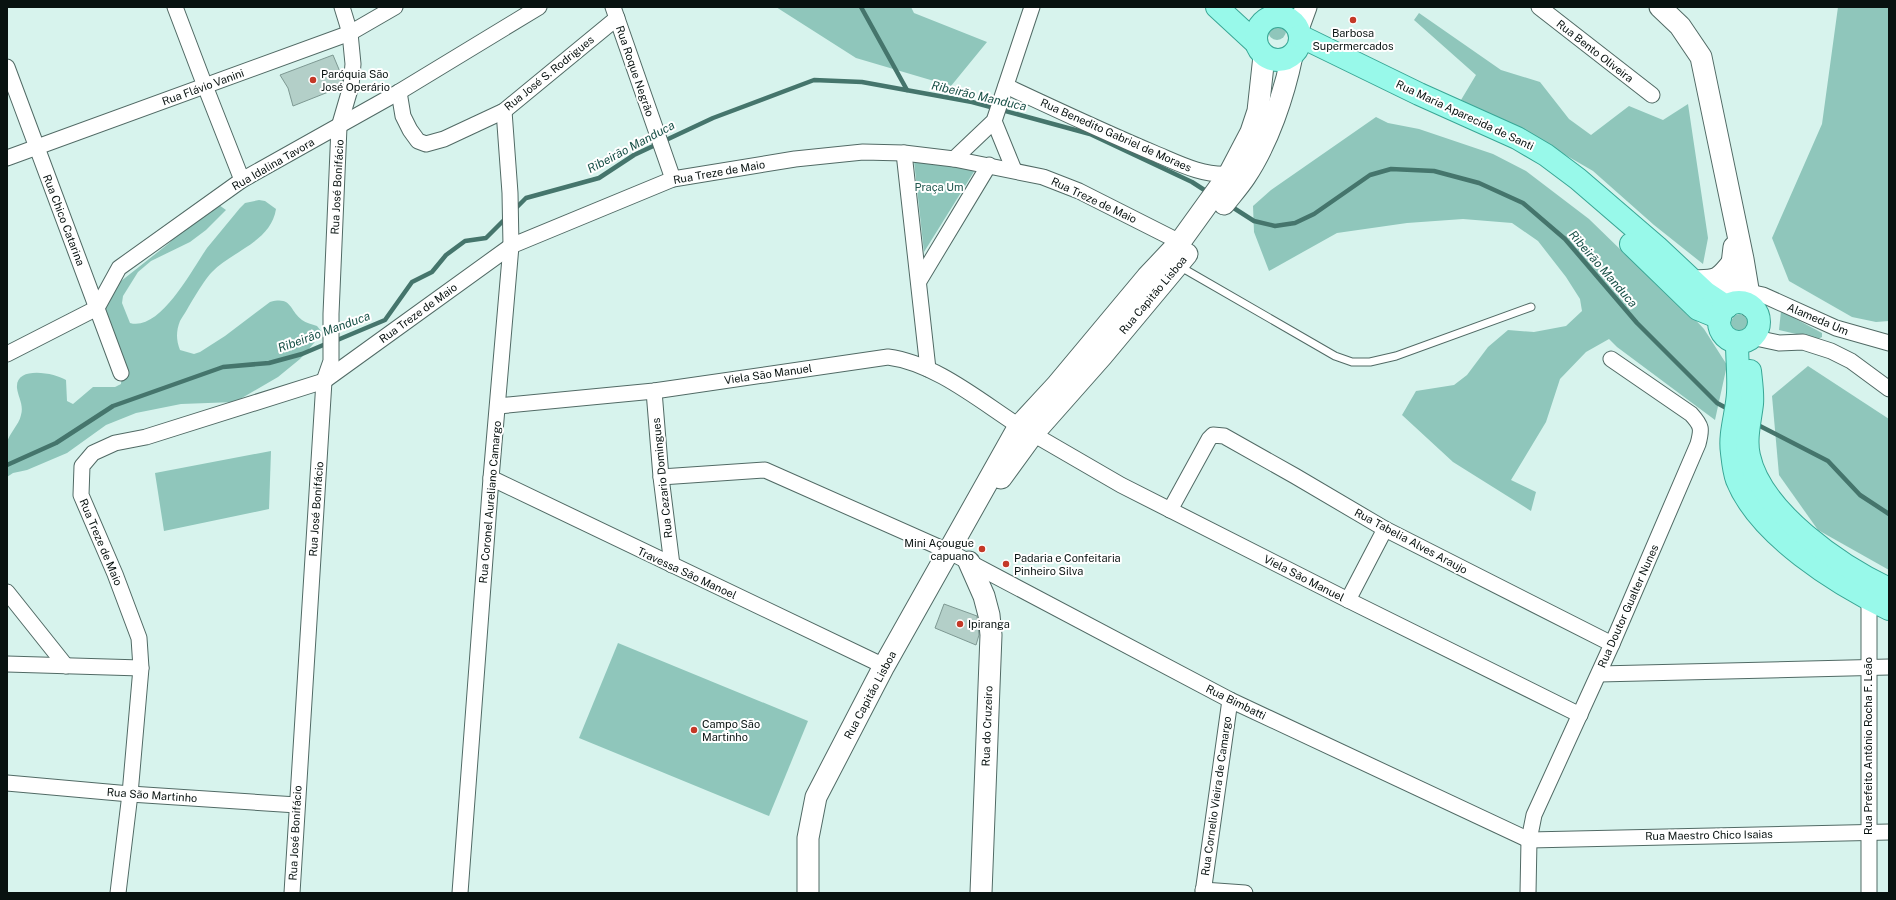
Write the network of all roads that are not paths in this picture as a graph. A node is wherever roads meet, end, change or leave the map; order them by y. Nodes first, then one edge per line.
1 (175, 7) edge
2 (342, 7) edge
3 (394, 7) edge
4 (539, 7) edge
5 (1032, 7) edge
6 (1217, 7) edge
7 (1306, 7) edge
8 (1539, 7) edge
9 (1660, 7) edge
10 (1271, 10) edge
11 (615, 13) edge
12 (350, 33) junction
13 (1297, 43) junction
14 (1260, 50) junction
15 (7, 67) edge
16 (205, 86) junction
17 (399, 92) junction
18 (1004, 93) junction
19 (1652, 95) dead end
20 (504, 111) junction
21 (995, 119) junction
22 (339, 127) junction
23 (36, 147) junction
24 (904, 153) junction
25 (7, 158) edge
26 (954, 159) junction
27 (989, 165) junction
28 (1014, 170) junction
29 (673, 179) junction
30 (242, 180) junction
31 (1227, 186) junction
32 (1207, 218) junction
33 (1736, 226) junction
34 (1180, 242) junction
35 (511, 246) junction
36 (1732, 263) junction
37 (1178, 265) junction
38 (919, 281) junction
39 (1693, 281) junction
40 (1750, 299) junction
41 (1531, 307) dead end
42 (97, 308) junction
43 (1723, 312) junction
44 (1745, 340) junction
45 (1889, 343) edge
46 (7, 354) edge
47 (1611, 359) dead end
48 (928, 369) junction
49 (121, 373) dead end
50 (324, 381) junction
51 (1889, 389) edge
52 (654, 391) junction
53 (498, 406) junction
54 (1741, 426) junction
55 (1026, 430) junction
56 (661, 476) junction
57 (491, 478) junction
58 (1170, 510) junction
59 (1385, 529) junction
60 (950, 552) junction
61 (969, 562) junction
62 (672, 565) junction
63 (1889, 589) edge
64 (7, 592) edge
65 (1869, 599) junction
66 (1348, 600) junction
67 (1889, 609) edge
68 (1612, 644) junction
69 (7, 664) edge
70 (66, 666) junction
71 (884, 666) junction
72 (1889, 667) edge
73 (141, 668) junction
74 (1868, 668) junction
75 (1599, 674) junction
76 (1230, 700) junction
77 (1580, 715) junction
78 (7, 783) edge
79 (130, 794) junction
80 (297, 805) junction
81 (1868, 832) junction
82 (1889, 832) edge
83 (1529, 840) junction
84 (1203, 892) edge
85 (118, 893) edge
86 (292, 893) edge
87 (460, 893) edge
88 (808, 893) edge
89 (981, 893) edge
90 (1245, 893) edge
91 (1528, 893) edge
92 (1869, 893) edge

1 - 16 street
2 - 12 street, Rua José Bonifácio
3 - 12 street, Rua Flávio Vanini
4 - 17 street, Rua Idalina Tavora
5 - 18 street
6 - 14 main road
7 - 13 street, Rua Capitão Lisboa
8 - 19 street, Rua Bento Oliveira
9 - 33 street
10 - 13 main road
10 - 14 main road
11 - 20 street, Rua José S. Rodrigues
11 - 29 street, Rua Roque Negrão
12 - 16 street, Rua Flávio Vanini
12 - 22 street, Rua José Bonifácio
13 - 14 main road
13 - 31 street, Rua Capitão Lisboa
13 - 39 main road, Rua Maria Aparecida de Santi
13 - 43 main road, Rua Maria Aparecida de Santi
14 - 31 street, Rua Capitão Lisboa
15 - 23 street, Rua Chico Catarina
16 - 23 street, Rua Flávio Vanini
16 - 30 street
17 - 20 street, Rua José S. Rodrigues
17 - 22 street, Rua Idalina Tavora
18 - 21 street
18 - 31 street, Rua Benedito Gabriel de Moraes
20 - 35 street, Rua Coronel Aureliano Camargo
21 - 26 street
21 - 28 street
22 - 30 street, Rua Idalina Tavora
22 - 50 street, Rua José Bonifácio
23 - 25 street, Rua Flávio Vanini
23 - 42 street, Rua Chico Catarina
24 - 26 street, Rua Treze de Maio
24 - 29 street, Rua Treze de Maio
24 - 38 street
26 - 27 street, Rua Treze de Maio
27 - 28 street, Rua Treze de Maio
27 - 38 street
28 - 34 street, Rua Treze de Maio
29 - 35 street, Rua Treze de Maio
30 - 42 street, Rua Idalina Tavora
31 - 32 street, Rua Capitão Lisboa
32 - 34 street, Rua Capitão Lisboa
32 - 37 street, Rua Capitão Lisboa
33 - 36 street
33 - 40 street
34 - 55 street, Rua Capitão Lisboa
35 - 50 street, Rua Treze de Maio
35 - 53 street, Rua Coronel Aureliano Camargo
36 - 39 street
36 - 43 street
37 - 41 lane
37 - 55 street, Rua Capitão Lisboa
38 - 48 street
39 - 43 main road, Rua Maria Aparecida de Santi
40 - 43 main road, Rua Maria Aparecida de Santi
40 - 44 main road
40 - 45 street, Alameda Um
42 - 46 street
42 - 49 street, Rua Chico Catarina
43 - 44 main road
44 - 51 street
44 - 54 main road
47 - 68 street, Rua Doutor Gualter Nunes
48 - 52 street, Viela São Manuel
48 - 55 street, Viela São Manuel
50 - 73 street, Rua Treze de Maio
50 - 80 street, Rua José Bonifácio
52 - 53 street, Viela São Manuel
52 - 56 street, Rua Cezario Domingues
53 - 57 street, Rua Coronel Aureliano Camargo
54 - 63 main road
54 - 65 main road
55 - 58 street, Viela São Manuel
55 - 60 street, Rua Capitão Lisboa
56 - 60 street, Rua Bimbatti
56 - 62 street, Rua Cezario Domingues
57 - 62 street, Travessa São Manoel
57 - 87 street, Rua Coronel Aureliano Camargo
58 - 59 street, Rua Tabelia Alves Araujo
58 - 66 street, Viela São Manuel
59 - 66 street
59 - 68 street, Rua Tabelia Alves Araujo
60 - 61 street, Rua Bimbatti
60 - 71 street, Rua Capitão Lisboa
61 - 76 street, Rua Bimbatti
61 - 89 street, Rua do Cruzeiro
62 - 71 street, Travessa São Manoel
64 - 70 street
65 - 67 main road
65 - 74 street, Rua Prefeito Antônio Rocha F. Leão
66 - 77 street, Viela São Manuel
68 - 75 street, Rua Doutor Gualter Nunes
69 - 70 street
70 - 73 street
71 - 88 street, Rua Capitão Lisboa
72 - 74 street
73 - 79 street, Rua Treze de Maio
74 - 75 street
74 - 81 street, Rua Prefeito Antônio Rocha F. Leão
75 - 77 street, Rua Doutor Gualter Nunes
76 - 83 street, Rua Bimbatti
76 - 84 street, Rua Cornelio Vieira de Camargo
77 - 83 street, Rua Doutor Gualter Nunes
78 - 79 street, Rua São Martinho
79 - 80 street, Rua São Martinho
79 - 85 street, Rua Treze de Maio
80 - 86 street, Rua José Bonifácio
81 - 82 street, Rua Maestro Chico Isaias
81 - 83 street, Rua Maestro Chico Isaias
81 - 92 street, Rua Prefeito Antônio Rocha F. Leão
83 - 91 street, Rua Doutor Gualter Nunes
84 - 90 street

